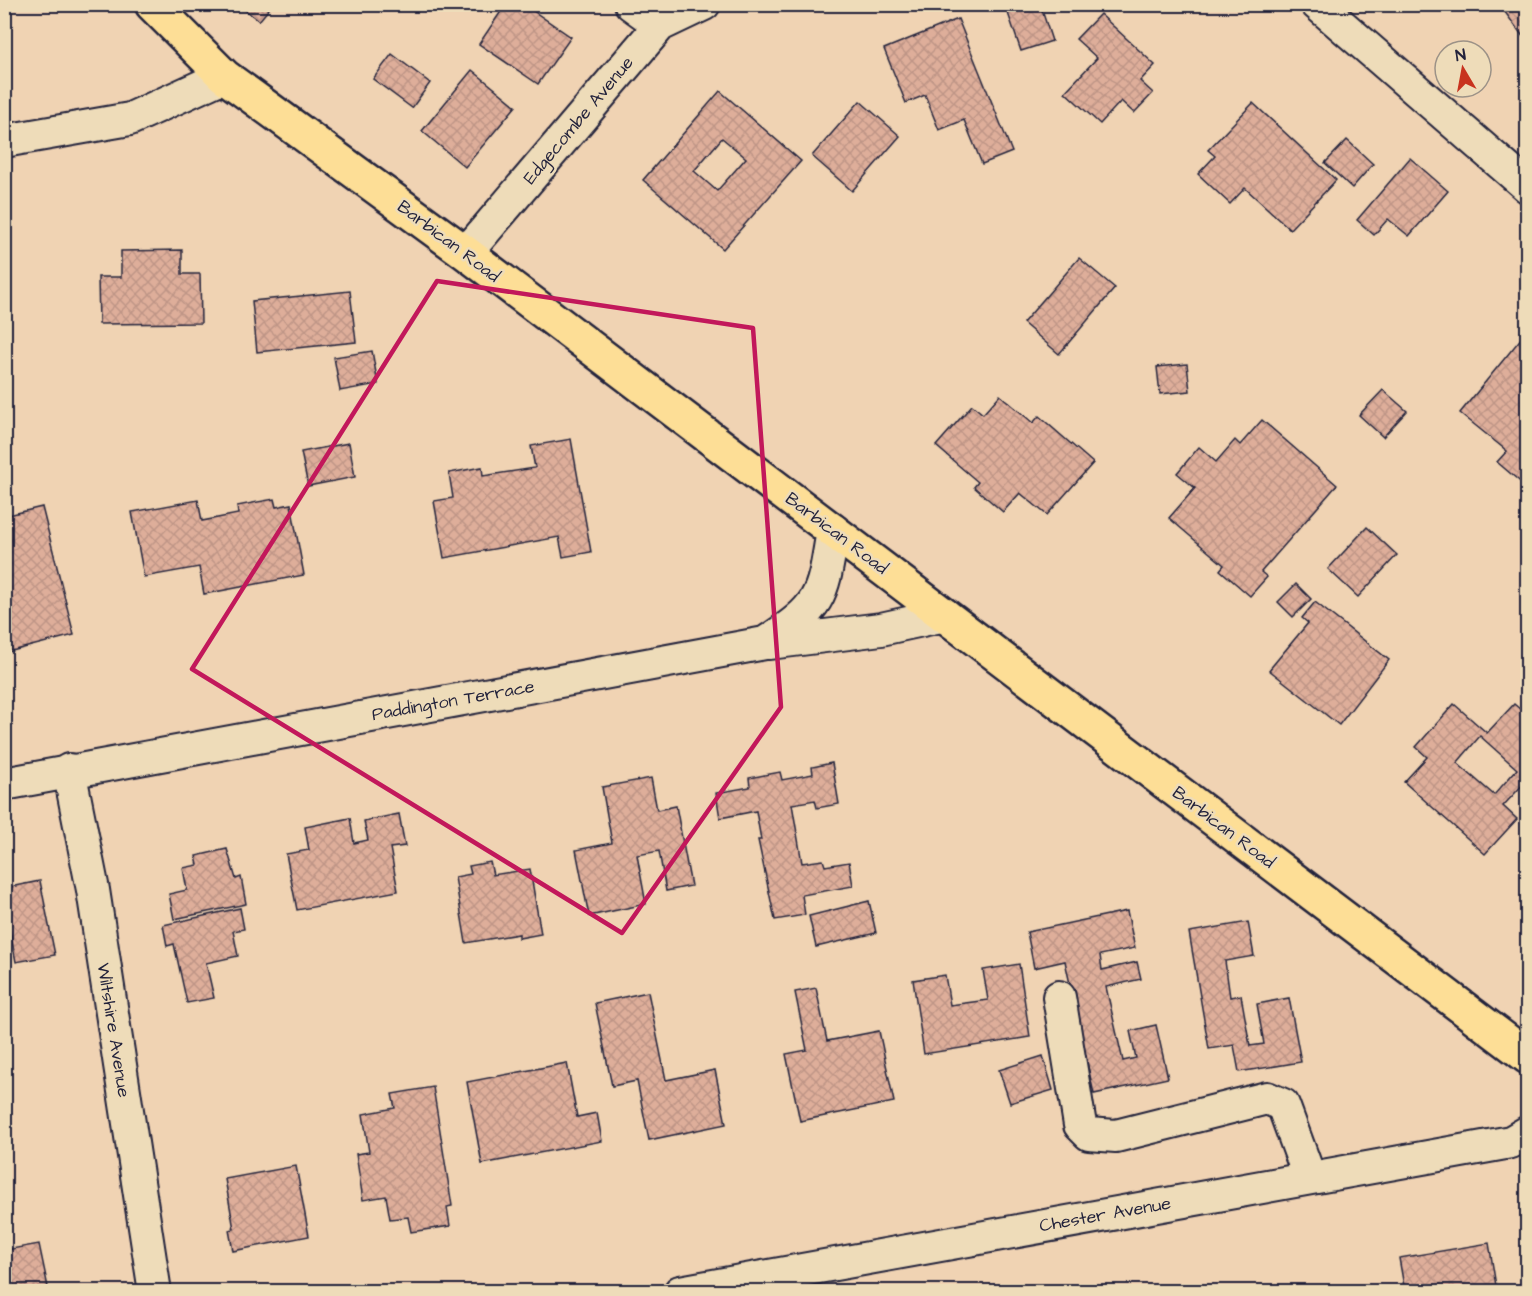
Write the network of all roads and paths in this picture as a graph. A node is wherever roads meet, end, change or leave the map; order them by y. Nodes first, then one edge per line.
1 (152, 4) edge
2 (631, 4) edge
3 (704, 4) edge
4 (1317, 4) edge
5 (660, 25) junction
6 (224, 76) junction
7 (4, 141) edge
8 (1527, 187) edge
9 (466, 253) junction
10 (833, 530) junction
11 (945, 615) junction
12 (765, 643) junction
13 (69, 770) junction
14 (4, 784) edge
15 (1059, 997) dead end
16 (1527, 1056) edge
17 (1527, 1132) edge
18 (1309, 1176) junction
19 (155, 1292) edge
20 (680, 1292) edge

1 - 6 main road, Barbican Road
2 - 5 street
3 - 5 street, Edgecombe Avenue
4 - 8 street
5 - 9 street, Edgecombe Avenue
6 - 7 street
6 - 9 main road, Barbican Road
9 - 10 main road, Barbican Road
10 - 11 main road, Barbican Road
10 - 12 street, Paddington Terrace
11 - 12 street
11 - 16 main road, Barbican Road
12 - 13 street, Paddington Terrace
13 - 14 street, Paddington Terrace
13 - 19 street, Wiltshire Avenue
15 - 18 street
17 - 18 street, Chester Avenue
18 - 20 street, Chester Avenue

